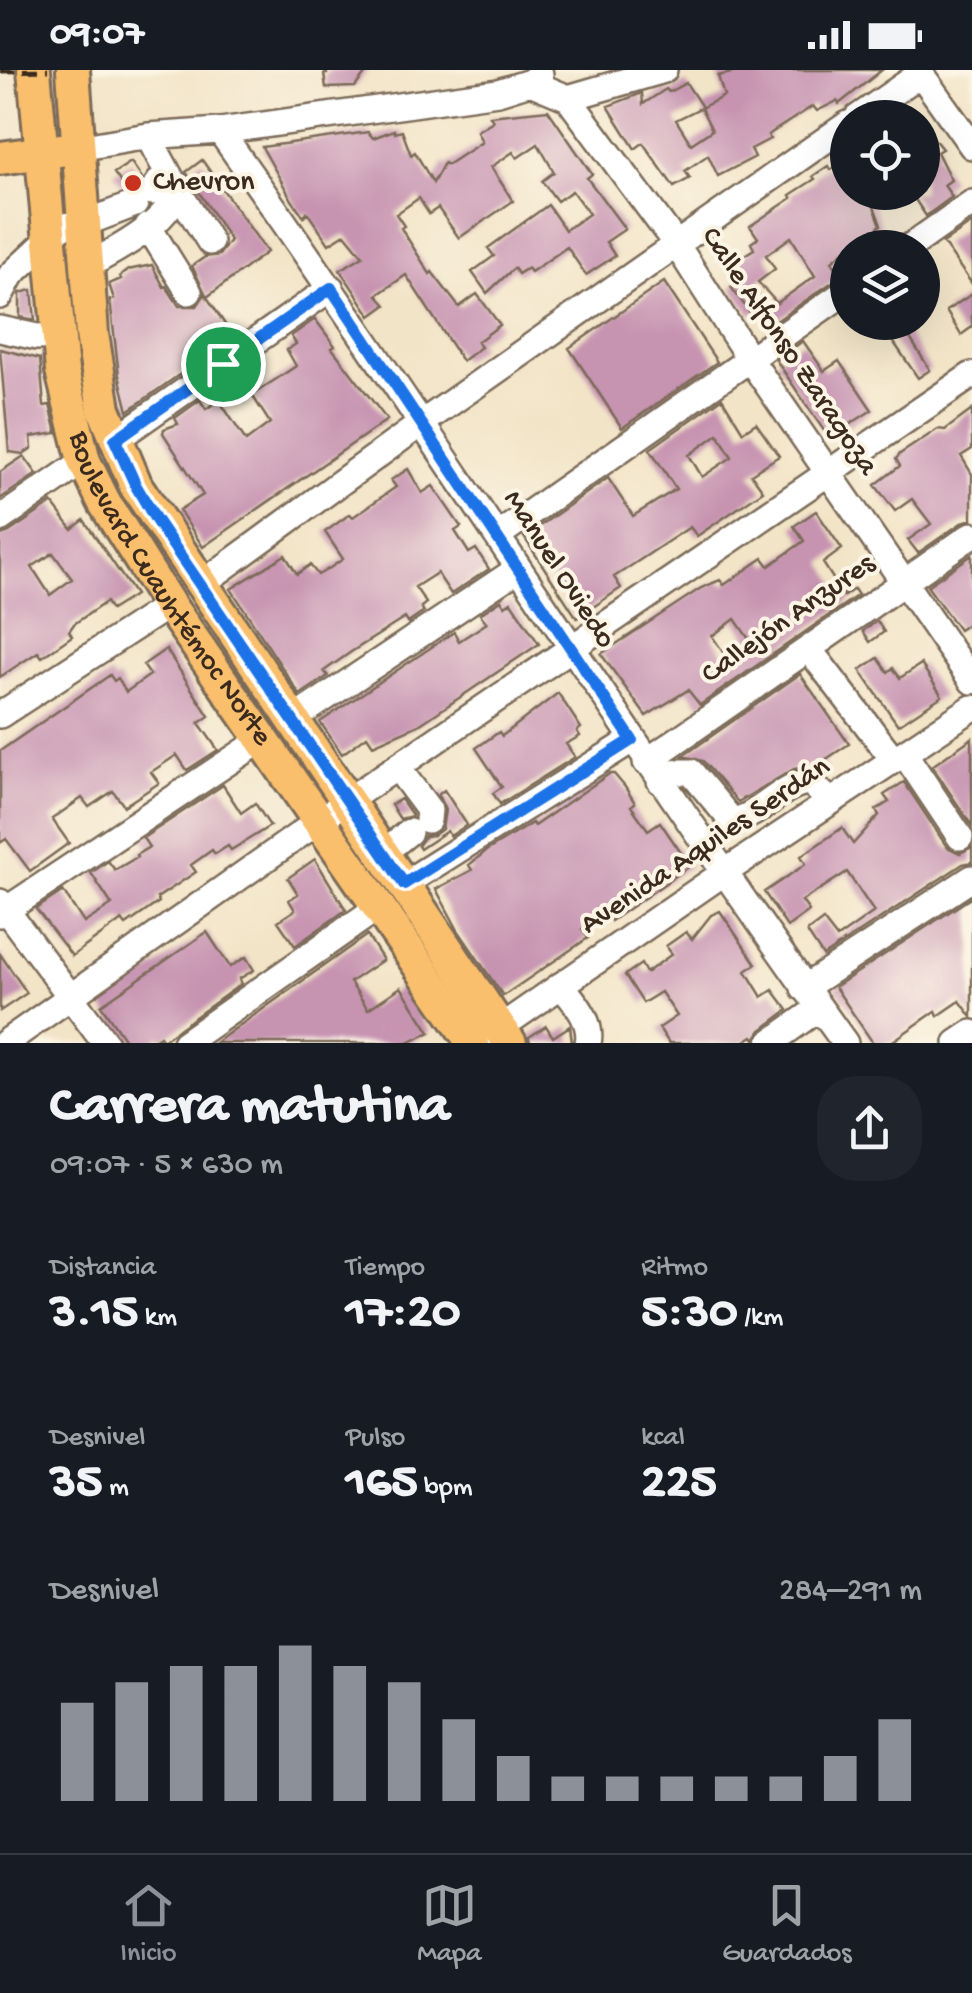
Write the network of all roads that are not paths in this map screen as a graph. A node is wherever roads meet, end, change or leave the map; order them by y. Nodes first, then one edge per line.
1 (34, 70) edge
2 (73, 70) edge
3 (664, 70) edge
4 (919, 72) edge
5 (537, 76) edge
6 (568, 98) junction
7 (881, 100) edge
8 (220, 131) junction
9 (148, 136) junction
10 (830, 137) edge
11 (972, 146) edge
12 (78, 148) junction
13 (40, 153) junction
14 (0, 158) edge
15 (156, 197) junction
16 (972, 203) edge
17 (83, 224) junction
18 (934, 230) edge
19 (50, 240) junction
20 (210, 242) dead end
21 (676, 244) junction
22 (87, 266) junction
23 (331, 288) junction
24 (190, 292) dead end
25 (0, 296) edge
26 (830, 302) edge
27 (0, 330) edge
28 (58, 336) junction
29 (749, 358) junction
30 (972, 375) edge
31 (422, 422) junction
32 (115, 440) junction
33 (84, 461) junction
34 (828, 472) junction
35 (0, 519) edge
36 (972, 535) edge
37 (497, 536) junction
38 (518, 570) junction
39 (904, 580) junction
40 (200, 585) junction
41 (169, 605) junction
42 (572, 650) junction
43 (818, 661) dead end
44 (972, 681) edge
45 (972, 708) edge
46 (0, 715) edge
47 (292, 720) junction
48 (263, 739) junction
49 (899, 756) junction
50 (646, 761) junction
51 (397, 767) junction
52 (347, 800) junction
53 (831, 802) junction
54 (319, 822) junction
55 (960, 837) dead end
56 (383, 854) junction
57 (725, 872) junction
58 (972, 878) edge
59 (404, 884) junction
60 (377, 908) junction
61 (2, 909) edge
62 (561, 985) junction
63 (73, 998) junction
64 (812, 998) junction
65 (972, 1033) edge
66 (490, 1039) edge
67 (5, 1043) edge
68 (105, 1043) edge
69 (186, 1043) edge
70 (588, 1043) edge
71 (770, 1043) edge
72 (844, 1043) edge
73 (957, 1043) edge

1 - 13 main road, Boulevard Cuauhtémoc Norte
2 - 12 main road, Boulevard Cuauhtémoc Norte
3 - 6 street
4 - 7 street
4 - 11 street
5 - 6 street
5 - 8 street
6 - 21 street, Calle Alfonso Zaragoza
8 - 9 street
8 - 23 street, Manuel Oviedo
9 - 12 street
9 - 15 street
10 - 21 street
12 - 13 main road
12 - 17 main road, Boulevard Cuauhtémoc Norte
13 - 14 main road
13 - 19 main road, Boulevard Cuauhtémoc Norte
15 - 17 street
15 - 20 street
15 - 22 street
15 - 24 street
16 - 18 street
17 - 19 street
17 - 22 main road, Boulevard Cuauhtémoc Norte
19 - 25 street
19 - 28 main road, Boulevard Cuauhtémoc Norte
21 - 29 street, Calle Alfonso Zaragoza
21 - 31 street
22 - 32 main road, Boulevard Cuauhtémoc Norte
23 - 31 street, Manuel Oviedo
23 - 32 street
26 - 29 street
27 - 28 street
28 - 33 main road, Boulevard Cuauhtémoc Norte
29 - 34 street, Calle Alfonso Zaragoza
29 - 37 street
30 - 34 street
31 - 37 street, Manuel Oviedo
31 - 40 street
32 - 40 main road, Boulevard Cuauhtémoc Norte
33 - 35 street
33 - 41 main road, Boulevard Cuauhtémoc Norte
34 - 39 street, Calle Alfonso Zaragoza
34 - 42 street
36 - 39 street, Callejón Anzures
37 - 38 street, Manuel Oviedo
38 - 42 street, Manuel Oviedo
38 - 47 street
39 - 44 street, Calle Alfonso Zaragoza
39 - 50 street, Callejón Anzures
40 - 47 main road, Boulevard Cuauhtémoc Norte
41 - 46 street
41 - 48 main road, Boulevard Cuauhtémoc Norte
42 - 50 street, Manuel Oviedo
42 - 51 street
43 - 49 street
45 - 49 street, Avenida Aquiles Serdán
47 - 52 main road, Boulevard Cuauhtémoc Norte
48 - 54 main road, Boulevard Cuauhtémoc Norte
48 - 61 street
49 - 53 street, Avenida Aquiles Serdán
49 - 55 street
50 - 53 street
50 - 57 street, Manuel Oviedo
50 - 59 street, Callejón Anzures
51 - 52 street
51 - 56 street
52 - 54 street
52 - 56 main road, Boulevard Cuauhtémoc Norte
53 - 57 street, Avenida Aquiles Serdán
54 - 60 main road, Boulevard Cuauhtémoc Norte
54 - 63 street
56 - 59 main road, Boulevard Cuauhtémoc Norte
57 - 62 street, Avenida Aquiles Serdán
57 - 64 street, Manuel Oviedo
58 - 64 street
59 - 66 main road, Boulevard Cuauhtémoc Norte
60 - 66 main road, Boulevard Cuauhtémoc Norte
60 - 69 street
61 - 63 street
62 - 66 street, Avenida Aquiles Serdán
62 - 70 street
63 - 67 street
63 - 68 street
64 - 71 street
64 - 72 street, Manuel Oviedo
65 - 73 street

